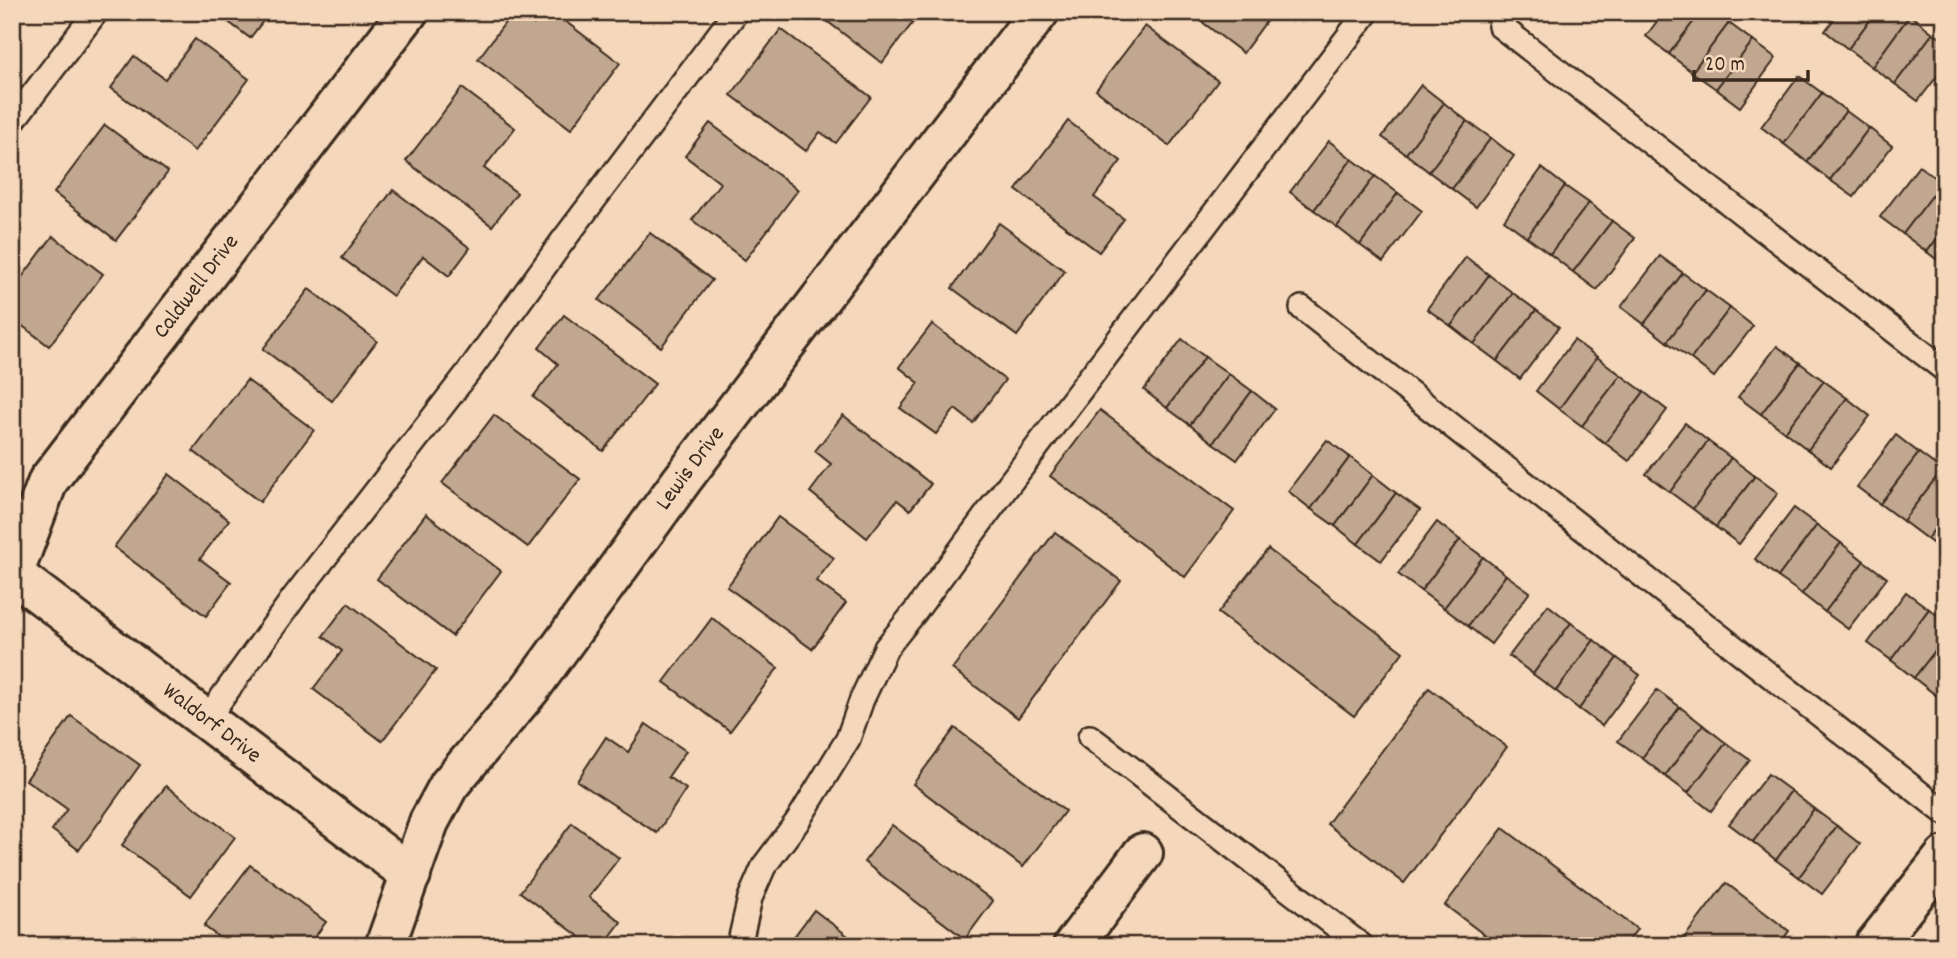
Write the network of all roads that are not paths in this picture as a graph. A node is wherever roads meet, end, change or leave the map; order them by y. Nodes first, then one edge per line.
1 (96, 12) edge
2 (408, 12) edge
3 (736, 12) edge
4 (1039, 12) edge
5 (1367, 12) edge
6 (1500, 26) dead end
7 (12, 122) edge
8 (1302, 308) dead end
9 (1945, 370) edge
10 (13, 575) edge
11 (206, 720) junction
12 (1090, 737) dead end
13 (1945, 813) edge
14 (1143, 853) dead end
15 (1945, 856) edge
16 (411, 875) junction
17 (385, 946) edge
18 (739, 946) edge
19 (1073, 946) edge
20 (1362, 946) edge
21 (1874, 946) edge

1 - 7 lane
2 - 10 street, Caldwell Drive
3 - 11 lane
4 - 16 street, Lewis Drive
5 - 18 lane
6 - 9 lane
8 - 13 lane
10 - 11 street, Waldorf Drive
11 - 16 street, Waldorf Drive
12 - 20 lane
14 - 19 street
15 - 21 street
16 - 17 street, Lewis Drive

